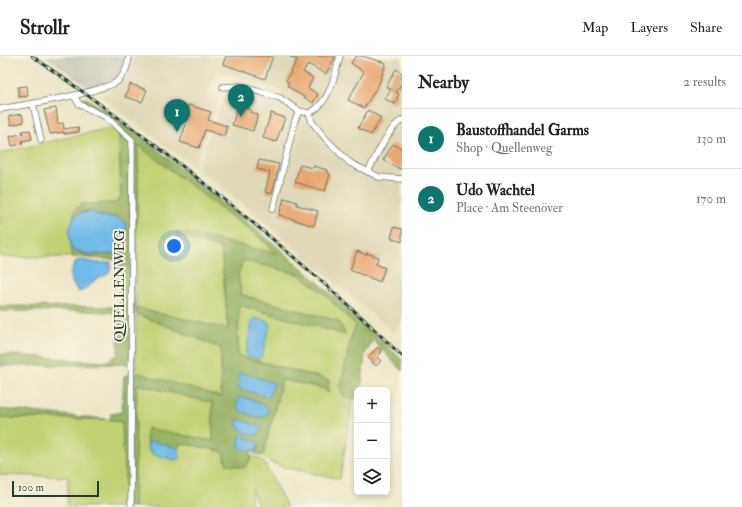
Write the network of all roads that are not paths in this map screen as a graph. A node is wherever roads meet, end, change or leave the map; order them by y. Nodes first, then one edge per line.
1 (129, 56) edge
2 (340, 56) edge
3 (223, 87) dead end
4 (74, 96) junction
5 (33, 104) junction
6 (0, 109) edge
7 (299, 111) junction
8 (309, 113) junction
9 (402, 120) edge
10 (41, 140) dead end
11 (368, 172) junction
12 (402, 179) edge
13 (273, 209) dead end
14 (131, 507) edge

1 - 4 street
2 - 8 street
3 - 7 street
4 - 5 street
4 - 14 street, QUELLENWEG
5 - 6 street
5 - 10 street
7 - 8 street
7 - 13 street
8 - 11 street
9 - 11 street
11 - 12 street

